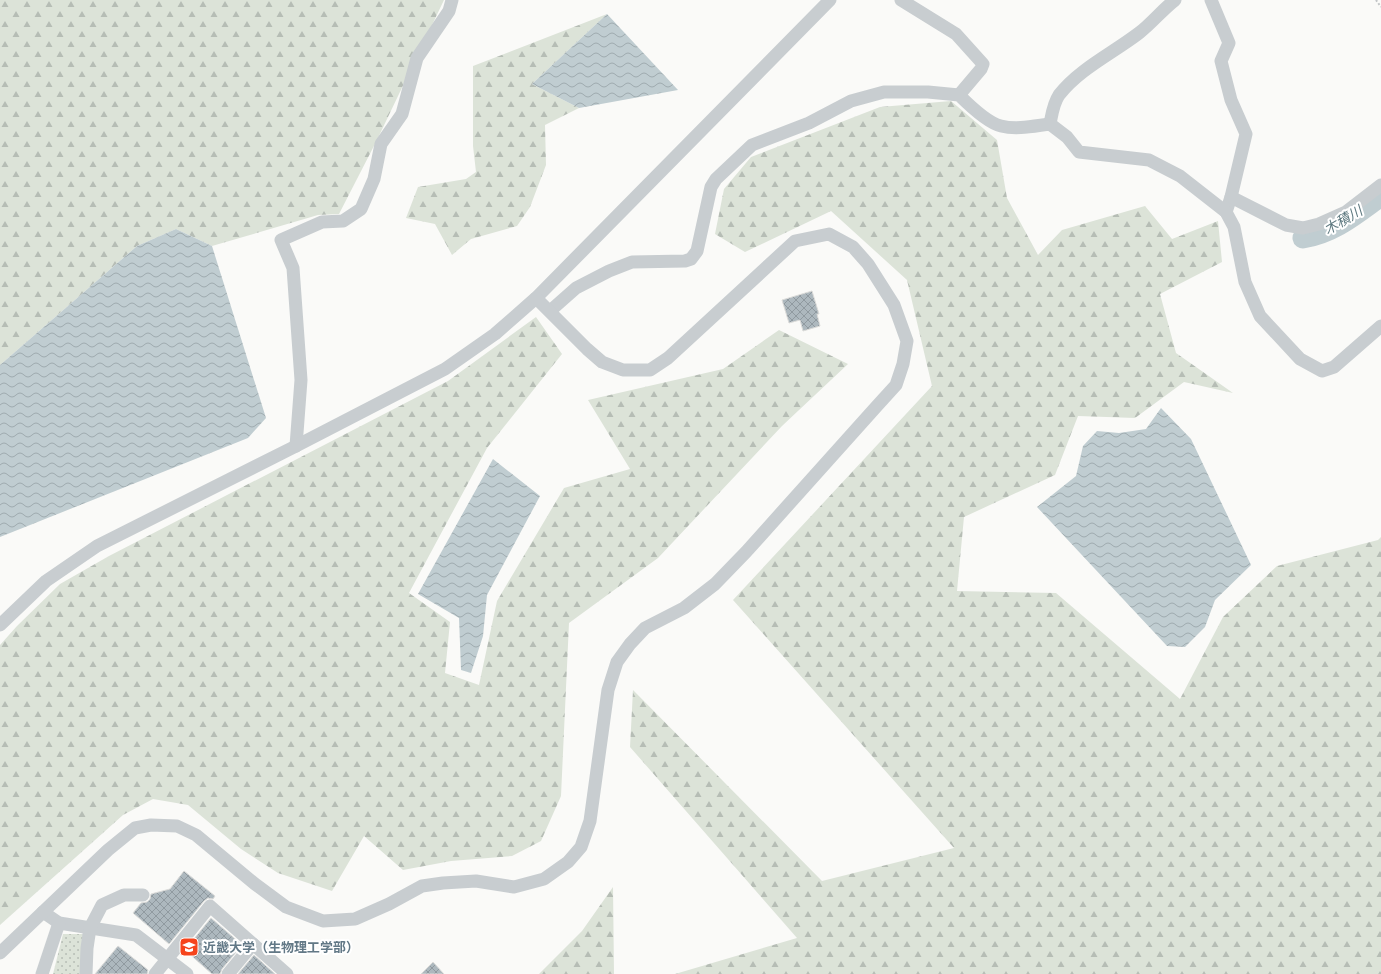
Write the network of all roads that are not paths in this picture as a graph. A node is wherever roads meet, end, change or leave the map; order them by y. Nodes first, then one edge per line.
1 (452, 0) edge
2 (830, 0) edge
3 (902, 0) edge
4 (1175, 0) edge
5 (1211, 0) edge
6 (959, 95) junction
7 (1050, 124) junction
8 (1381, 185) edge
9 (1231, 197) junction
10 (1226, 212) junction
11 (536, 298) junction
12 (550, 311) junction
13 (1381, 326) edge
14 (296, 446) junction
15 (0, 625) edge
16 (143, 895) dead end
17 (44, 912) junction
18 (59, 923) junction
19 (90, 928) junction
20 (253, 944) junction
21 (0, 953) edge
22 (167, 959) junction
23 (42, 974) edge
24 (86, 974) edge
25 (155, 974) edge
26 (187, 974) edge
27 (228, 974) edge
28 (287, 974) edge

1 - 14 street
2 - 11 street
3 - 6 street
4 - 7 street
5 - 9 street
6 - 7 street
6 - 12 street
7 - 10 street
8 - 9 street
9 - 10 street
10 - 13 street
11 - 12 street
11 - 14 street
12 - 17 street
14 - 15 street
16 - 19 street
17 - 18 street
17 - 21 street
18 - 19 street
18 - 23 street
19 - 22 street
19 - 24 street
20 - 22 street
20 - 27 street
20 - 28 street
22 - 25 street
22 - 26 street

